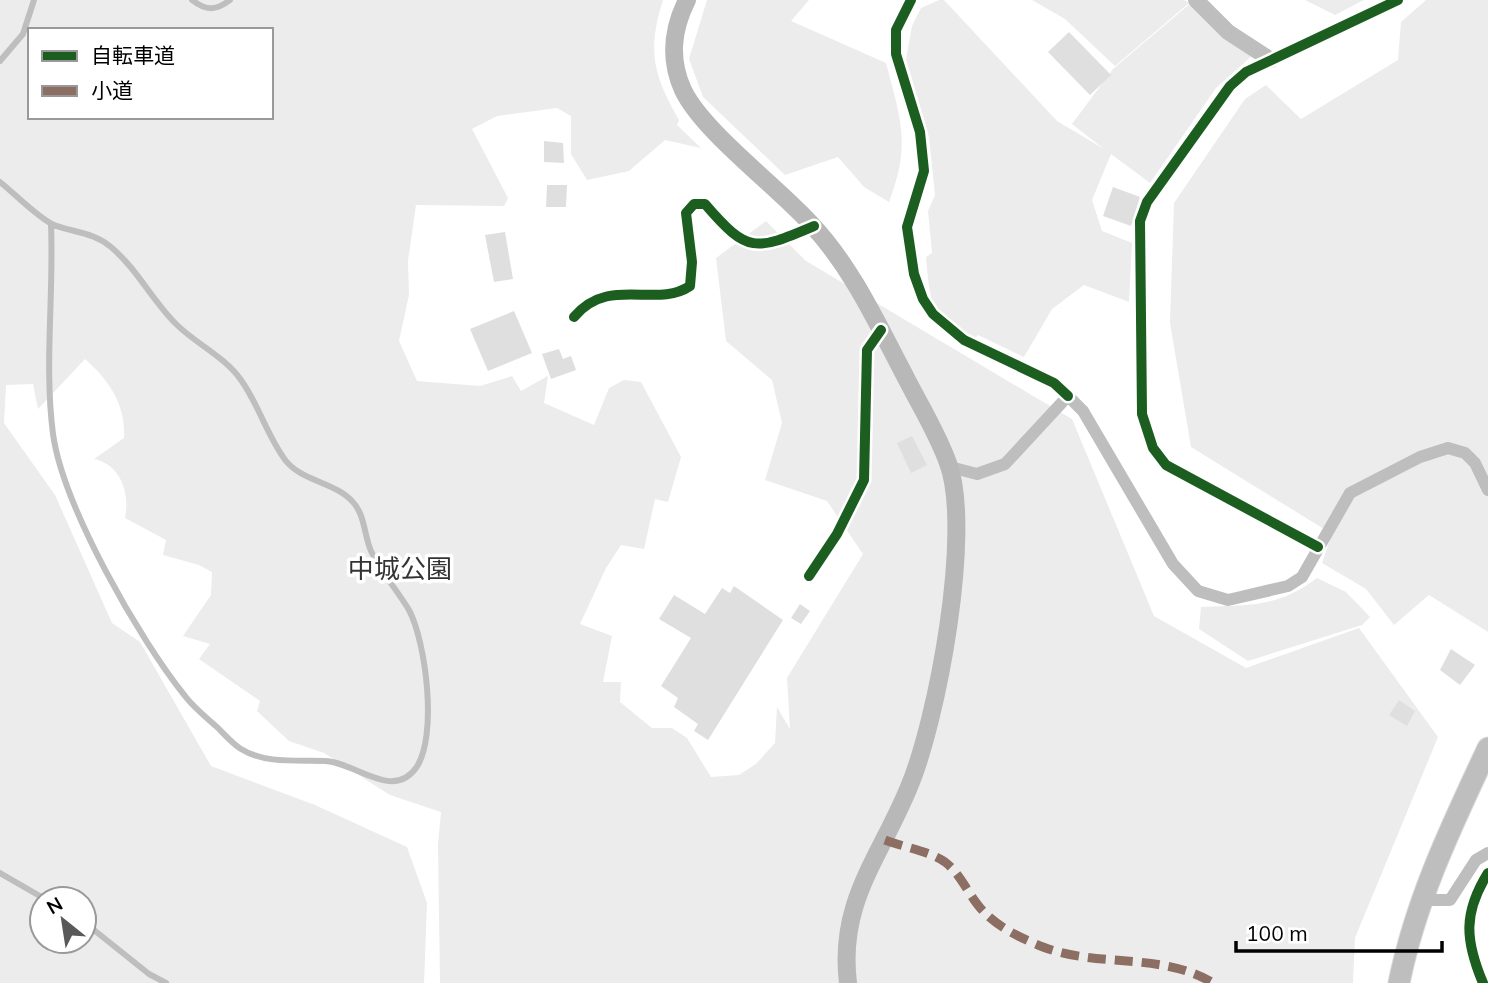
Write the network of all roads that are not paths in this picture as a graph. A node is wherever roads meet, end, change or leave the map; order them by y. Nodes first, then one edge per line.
1 (34, 0) edge
2 (192, 0) edge
3 (230, 0) edge
4 (687, 0) edge
5 (911, 0) edge
6 (1196, 0) edge
7 (1398, 0) edge
8 (1271, 60) junction
9 (0, 61) edge
10 (0, 182) edge
11 (51, 225) junction
12 (814, 226) junction
13 (574, 317) dead end
14 (881, 330) junction
15 (1068, 396) junction
16 (950, 467) junction
17 (1488, 491) edge
18 (1318, 547) junction
19 (809, 576) dead end
20 (1488, 748) edge
21 (1488, 853) edge
22 (0, 873) edge
23 (1488, 873) edge
24 (28, 889) edge
25 (1420, 900) junction
26 (98, 933) edge
27 (166, 983) edge
28 (848, 983) edge
29 (1399, 983) edge
30 (1483, 983) edge

1 - 9 lane
2 - 3 lane
4 - 12 main road
5 - 15 street
6 - 8 street
7 - 8 street
8 - 18 street
10 - 11 lane
11 - 11 lane
12 - 13 street
12 - 14 main road
14 - 16 main road
14 - 19 street
15 - 16 street
15 - 18 street
16 - 28 main road
17 - 18 street
20 - 25 highway
21 - 25 street
22 - 24 lane
23 - 30 street
25 - 29 highway
26 - 27 lane

